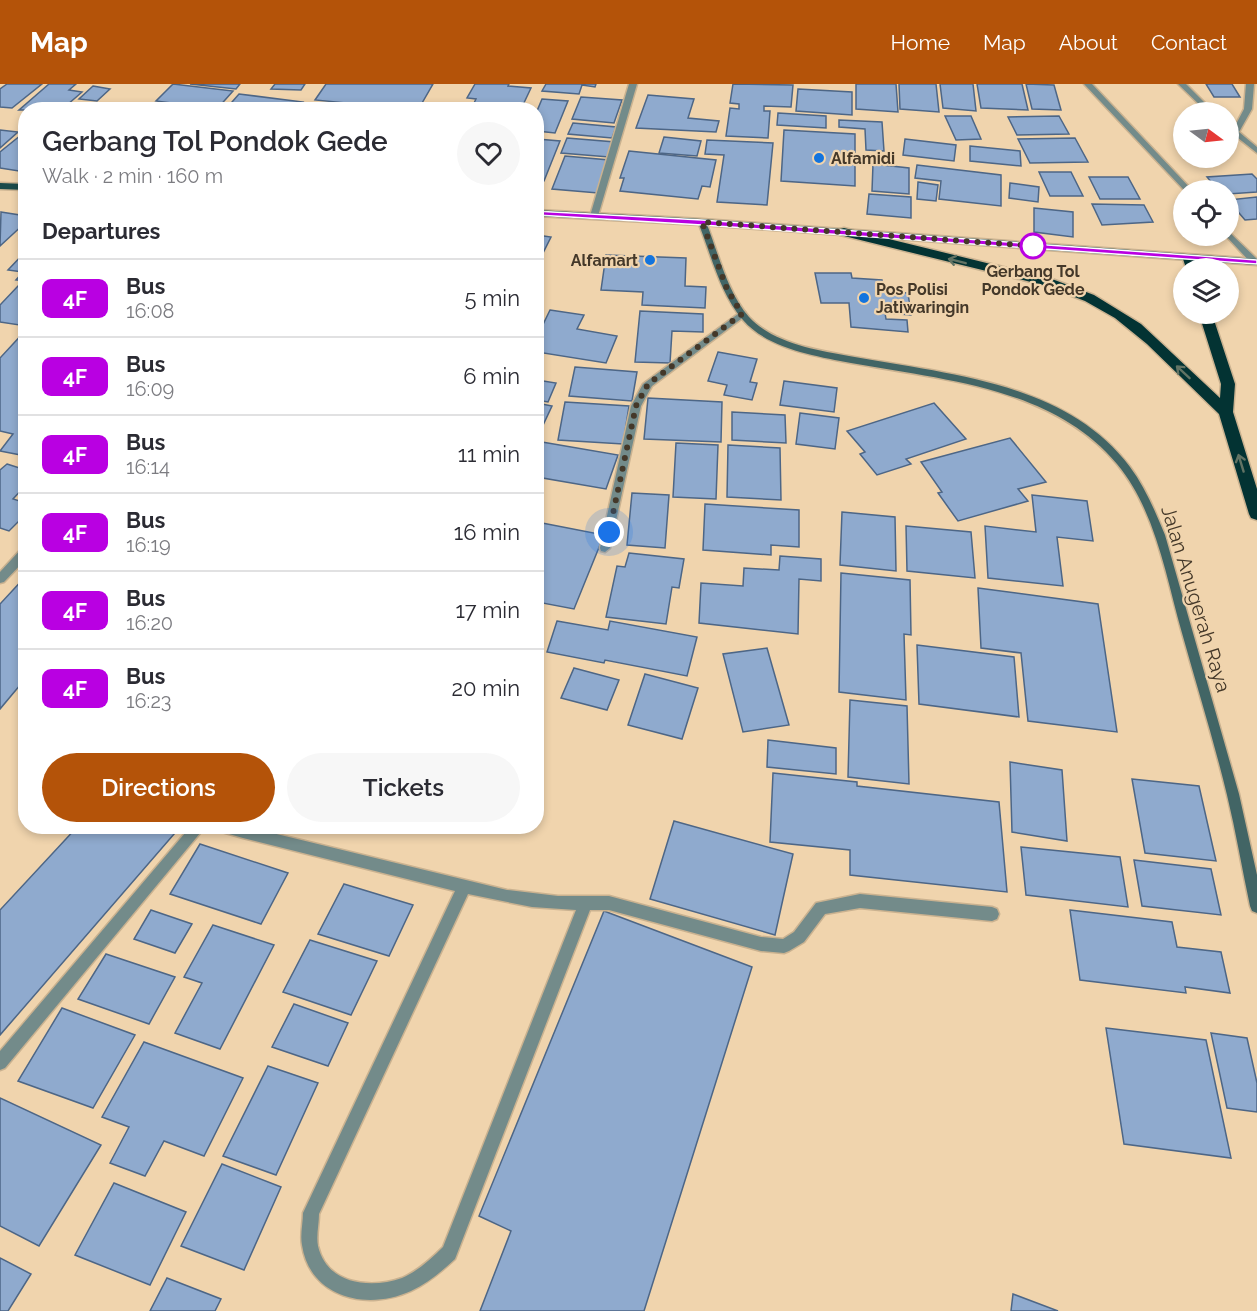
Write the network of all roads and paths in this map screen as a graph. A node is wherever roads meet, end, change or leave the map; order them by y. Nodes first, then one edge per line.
1 (633, 84) edge
2 (1088, 84) edge
3 (1182, 84) edge
4 (1250, 84) edge
5 (1201, 102) edge
6 (1239, 126) edge
7 (1239, 134) edge
8 (1257, 151) edge
9 (1179, 180) edge
10 (0, 186) edge
11 (18, 187) edge
12 (544, 213) edge
13 (594, 216) junction
14 (702, 222) junction
15 (844, 232) junction
16 (1239, 244) edge
17 (1173, 262) edge
18 (1256, 262) edge
19 (1239, 263) edge
20 (742, 314) junction
21 (1209, 324) edge
22 (1226, 412) junction
23 (1257, 514) edge
24 (605, 548) dead end
25 (18, 560) edge
26 (0, 579) edge
27 (193, 834) edge
28 (252, 834) edge
29 (464, 887) junction
30 (585, 905) junction
31 (1257, 906) edge
32 (992, 914) dead end
33 (0, 1063) edge
34 (340, 1302) dead end
35 (404, 1302) dead end

1 - 13 street
2 - 9 street
3 - 5 street
4 - 6 street
7 - 8 street
10 - 11 main road
12 - 13 main road
13 - 14 main road
14 - 15 main road
14 - 20 street, Jalan Anugerah Raya
15 - 17 main road
22 -> 15 highway
16 - 18 street
18 - 19 main road
20 - 24 street
20 - 31 street, Jalan Anugerah Raya
21 - 22 highway
23 -> 22 highway
25 - 26 street
27 - 33 street
28 - 29 street
29 - 30 street
29 - 34 street
30 - 32 street
30 - 35 street

